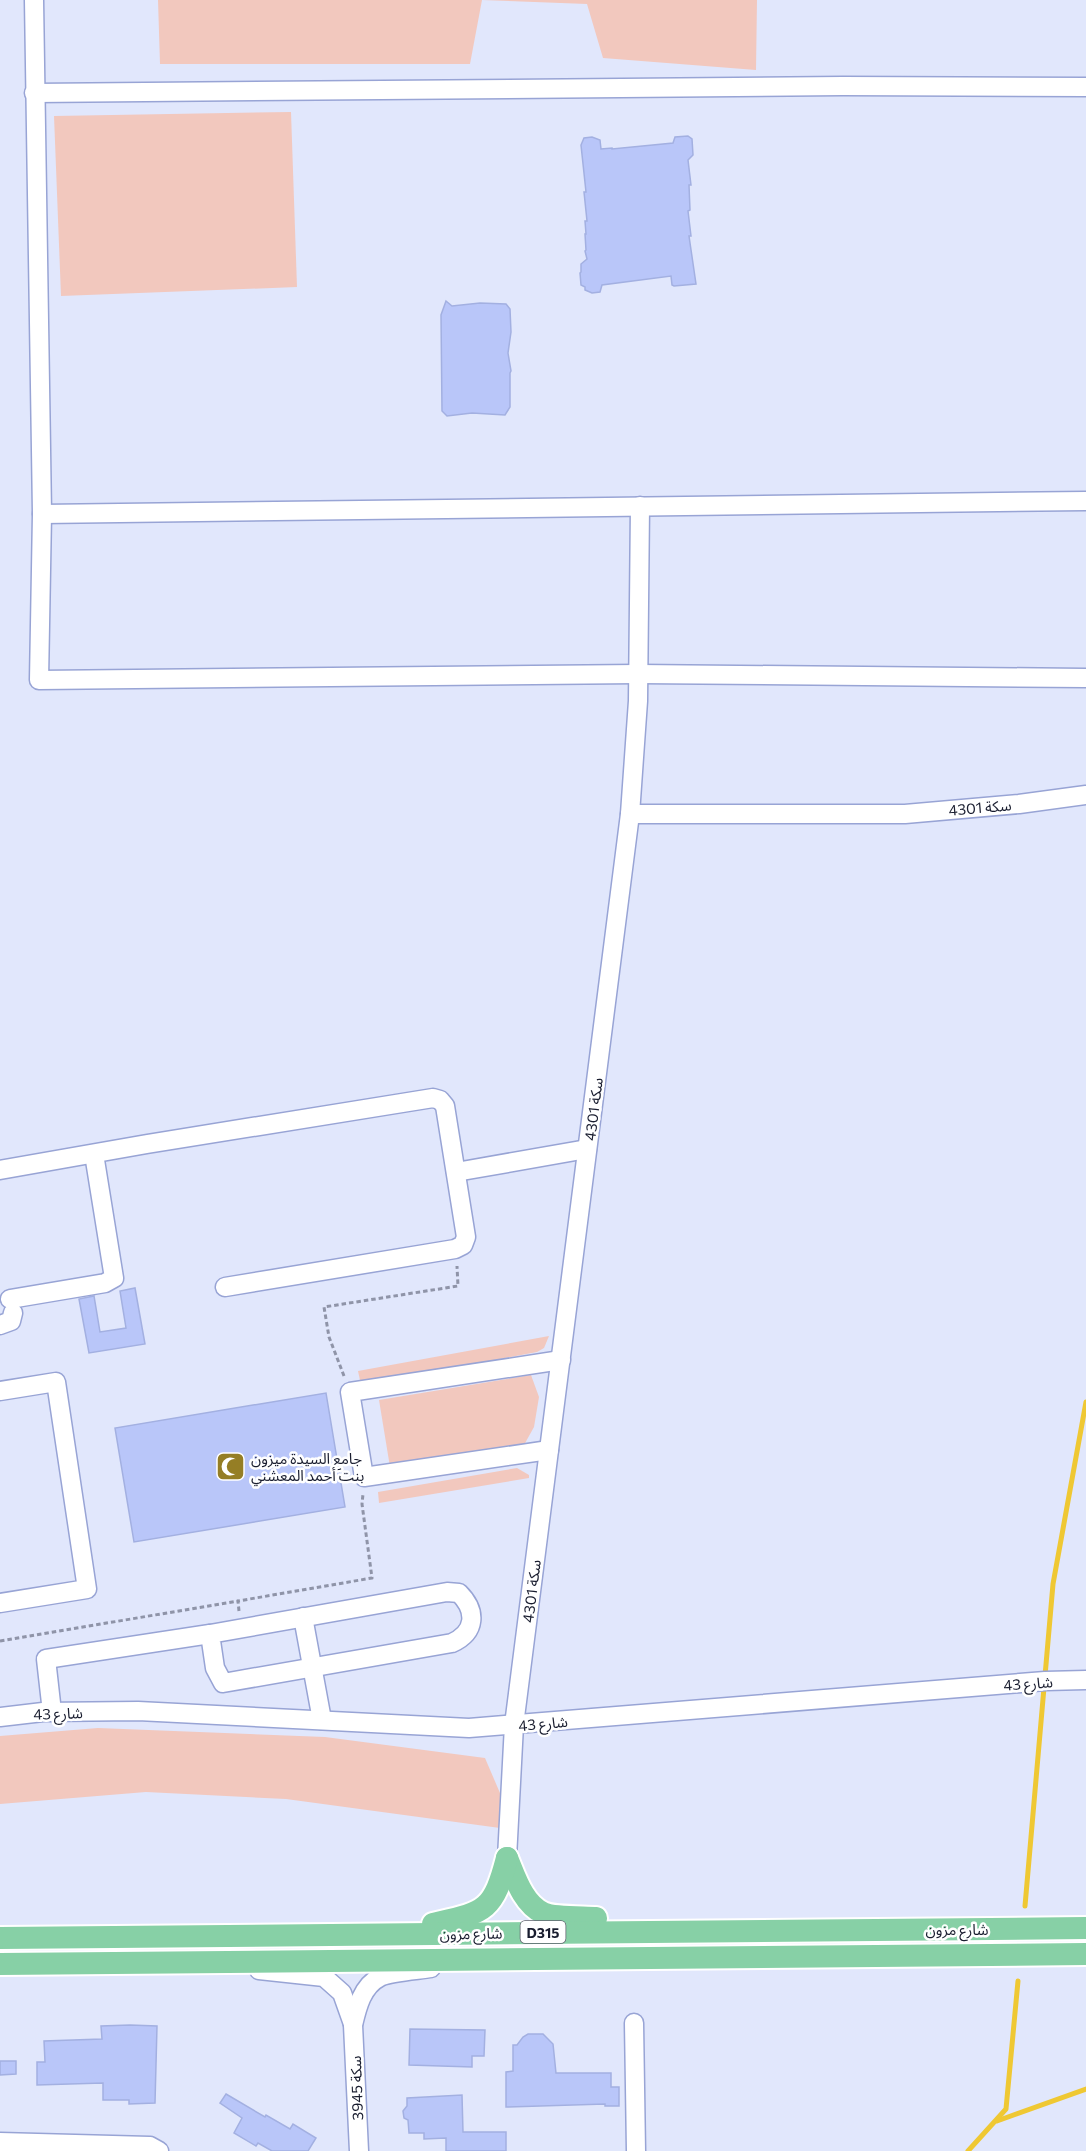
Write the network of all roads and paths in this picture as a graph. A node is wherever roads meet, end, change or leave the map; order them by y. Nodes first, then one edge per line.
1 (34, 0) edge
2 (1086, 87) edge
3 (34, 93) junction
4 (1086, 501) edge
5 (640, 506) junction
6 (42, 514) junction
7 (638, 674) junction
8 (1086, 678) edge
9 (1086, 795) edge
10 (630, 814) junction
11 (587, 1149) junction
12 (94, 1154) junction
13 (0, 1170) edge
14 (456, 1172) junction
15 (456, 1249) junction
16 (225, 1287) dead end
17 (8, 1312) edge
18 (561, 1360) junction
19 (0, 1391) edge
20 (350, 1392) junction
21 (549, 1450) junction
22 (364, 1477) junction
23 (238, 1601) junction
24 (0, 1603) edge
25 (303, 1617) junction
26 (242, 1628) junction
27 (210, 1634) junction
28 (0, 1641) edge
29 (312, 1668) junction
30 (1086, 1680) edge
31 (52, 1712) junction
32 (0, 1717) edge
33 (322, 1720) junction
34 (514, 1725) junction
35 (507, 1858) junction
36 (1086, 1928) edge
37 (729, 1930) junction
38 (390, 1934) junction
39 (0, 1938) edge
40 (1086, 1954) edge
41 (481, 1959) junction
42 (189, 1962) junction
43 (0, 1964) edge
44 (634, 2023) dead end
45 (353, 2025) junction
46 (7, 2145) edge
47 (159, 2151) edge
48 (359, 2151) edge
49 (636, 2151) edge

1 - 3 street
2 - 3 street
3 - 6 street
4 - 5 street
5 - 6 street
5 - 7 street
6 - 7 street
7 - 8 street
7 - 10 street
9 - 10 street, سكة 4301
10 - 11 street, سكة 4301
11 - 14 street
11 - 18 street, سكة 4301
12 - 13 street
12 - 14 street
12 - 17 street
14 - 15 street
15 - 16 street
15 - 20 path
18 - 20 street
18 - 21 street, سكة 4301
19 - 24 street
20 - 22 street
21 - 22 street
21 - 34 street, سكة 4301
22 - 23 path
23 - 26 path
23 - 28 path
25 - 26 street
25 - 29 street
25 - 29 street
26 - 27 street
27 - 29 street
27 - 31 street
29 - 33 street
30 - 34 street, شارع 43
31 - 32 street, شارع 43
31 - 33 street, شارع 43
33 - 34 street, شارع 43
34 - 35 street, سكة 4301
35 - 37 main road
35 - 38 main road
36 - 37 main road, شارع مزون / D315
37 - 38 main road, شارع مزون / D315
38 - 39 main road, شارع مزون / D315
40 - 41 main road, شارع مزون / D315
41 - 42 main road, شارع مزون / D315
41 - 45 street
42 - 43 main road, شارع مزون / D315
42 - 45 street
44 - 49 street
45 - 48 street, سكة 3945
46 - 47 street

